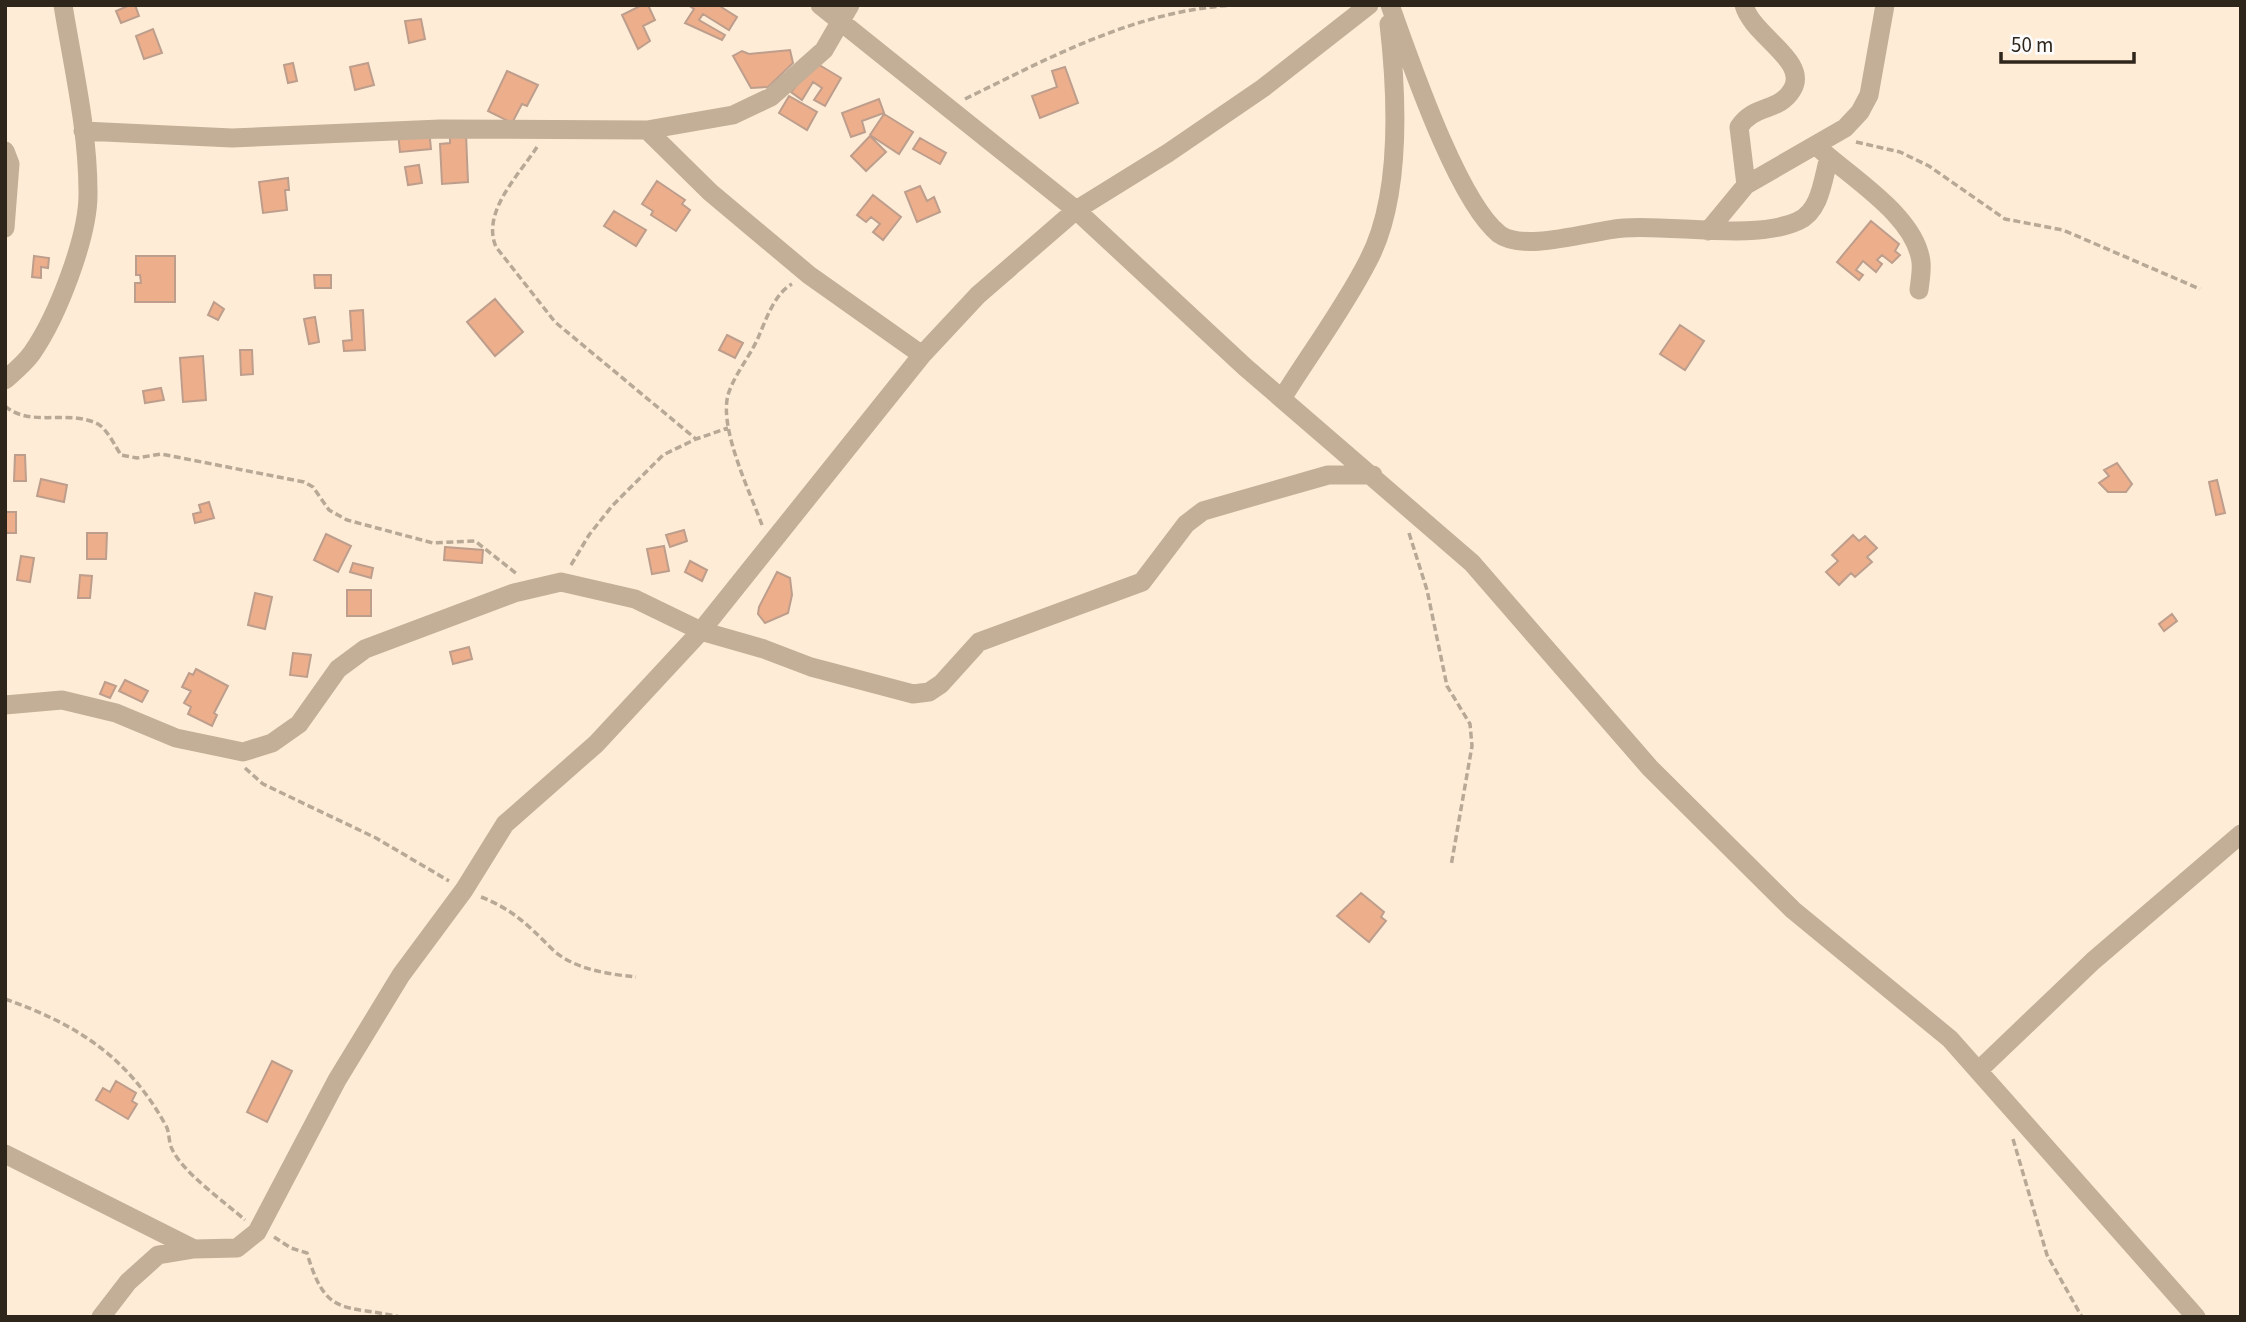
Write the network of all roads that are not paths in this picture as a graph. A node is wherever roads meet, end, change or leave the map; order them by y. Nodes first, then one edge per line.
1 (63, 5) edge
2 (820, 5) edge
3 (1369, 5) edge
4 (1388, 5) edge
5 (1744, 5) edge
6 (1885, 5) edge
7 (845, 13) edge
8 (647, 130) junction
9 (83, 131) junction
10 (1823, 147) junction
11 (5, 151) edge
12 (1746, 185) junction
13 (1076, 210) junction
14 (5, 228) edge
15 (1707, 231) junction
16 (1919, 290) dead end
17 (922, 355) junction
18 (5, 380) edge
19 (1283, 397) junction
20 (1373, 475) junction
21 (701, 631) junction
22 (5, 705) edge
23 (2241, 834) edge
24 (1979, 1070) junction
25 (5, 1154) edge
26 (194, 1249) junction
27 (101, 1317) edge
28 (2196, 1317) edge

1 - 9 street
2 - 7 street
3 - 13 street
4 - 15 street
4 - 19 street
5 - 12 street
6 - 10 street
7 - 8 street
7 - 13 street
8 - 9 street
8 - 17 street
9 - 18 street
10 - 12 street
10 - 15 street
10 - 16 street
11 - 14 street
12 - 15 street
13 - 17 street
13 - 19 street
17 - 21 street
19 - 20 street
20 - 21 street
20 - 24 street
21 - 22 street
21 - 26 street
23 - 24 street
24 - 28 street
25 - 26 street
26 - 27 street

